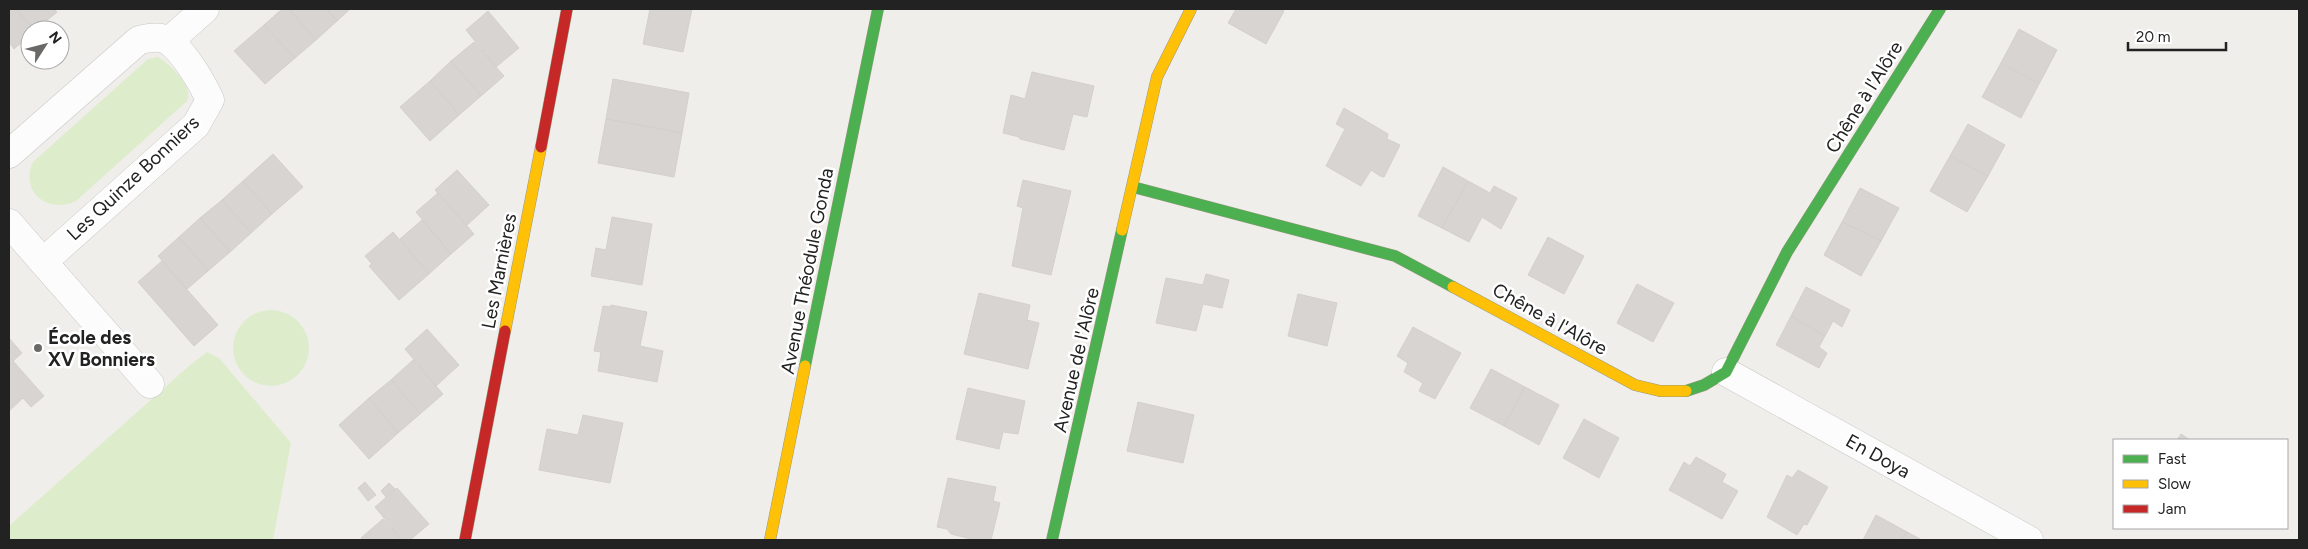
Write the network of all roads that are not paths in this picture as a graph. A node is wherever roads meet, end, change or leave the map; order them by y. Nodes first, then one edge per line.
1 (205, 9) edge
2 (567, 9) edge
3 (878, 9) edge
4 (1191, 9) edge
5 (1940, 9) edge
6 (169, 41) junction
7 (9, 154) edge
8 (1133, 187) junction
9 (9, 223) edge
10 (42, 262) junction
11 (1726, 372) junction
12 (150, 384) dead end
13 (465, 540) edge
14 (770, 540) edge
15 (1052, 540) edge
16 (2030, 540) edge

1 - 6 street
2 - 13 street, Les Marnières
3 - 14 street, Avenue Théodule Gonda
4 - 8 street
5 - 11 street, Chêne à l'Alôre
6 - 7 street
6 - 10 street, Les Quinze Bonniers
8 - 11 street, Chêne à l'Alôre
8 - 15 street, Avenue de l'Alôre
9 - 10 street
10 - 12 street
11 - 16 street, En Doya

